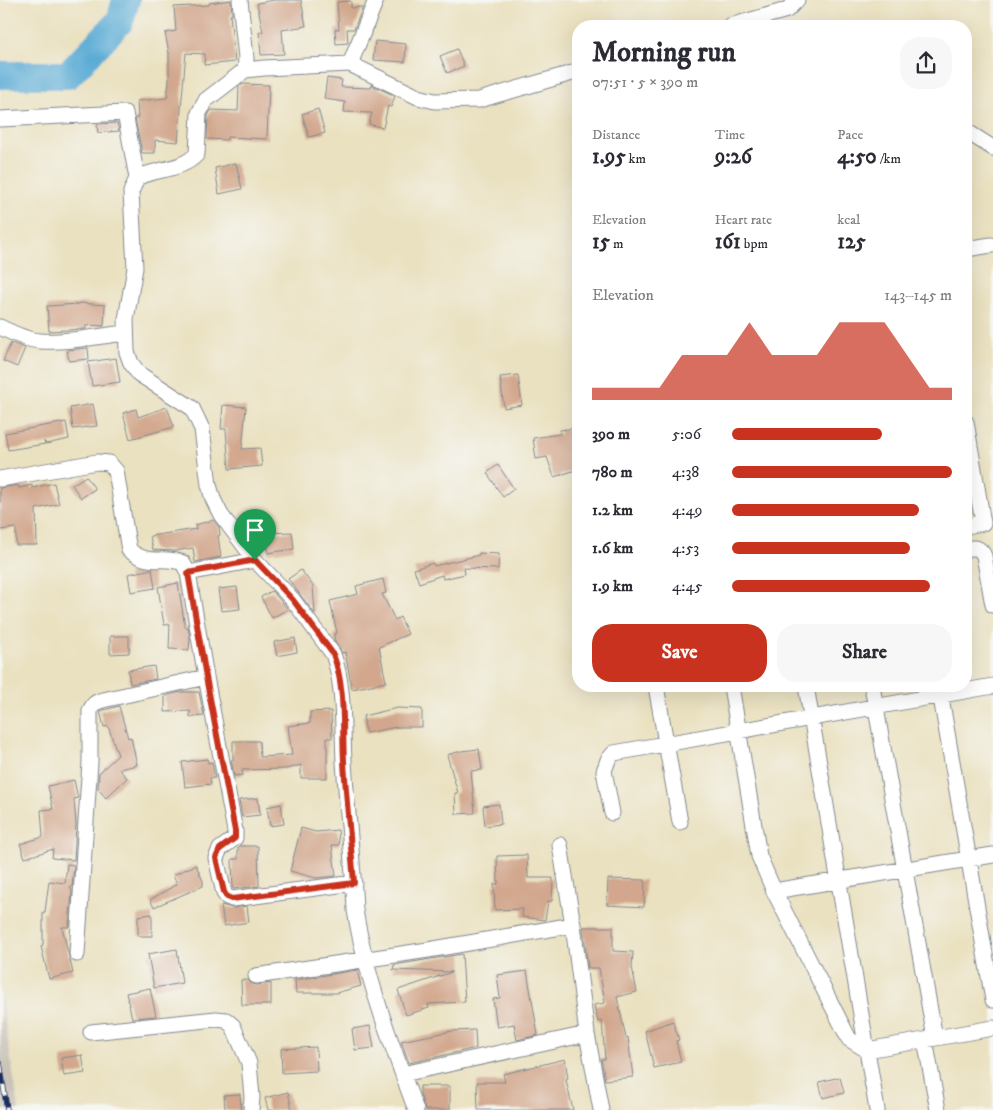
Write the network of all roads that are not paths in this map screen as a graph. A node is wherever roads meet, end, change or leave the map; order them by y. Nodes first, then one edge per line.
1 (240, 0) edge
2 (376, 0) edge
3 (798, 0) edge
4 (751, 20) edge
5 (350, 64) junction
6 (245, 70) junction
7 (572, 73) edge
8 (0, 119) edge
9 (972, 135) edge
10 (993, 148) edge
11 (137, 178) junction
12 (992, 249) edge
13 (972, 250) edge
14 (0, 327) edge
15 (126, 333) junction
16 (972, 458) edge
17 (0, 479) edge
18 (972, 525) edge
19 (972, 548) edge
20 (255, 560) junction
21 (188, 573) junction
22 (993, 605) edge
23 (206, 677) junction
24 (993, 686) edge
25 (972, 688) edge
26 (657, 692) edge
27 (732, 692) edge
28 (807, 692) edge
29 (873, 692) edge
30 (935, 692) edge
31 (939, 692) edge
32 (876, 707) junction
33 (811, 718) junction
34 (738, 731) junction
35 (666, 744) junction
36 (612, 813) dead end
37 (680, 822) dead end
38 (560, 844) dead end
39 (993, 855) edge
40 (968, 859) junction
41 (905, 869) junction
42 (839, 880) junction
43 (354, 883) junction
44 (774, 891) junction
45 (573, 926) junction
46 (78, 954) dead end
47 (364, 960) junction
48 (256, 976) dead end
49 (993, 1000) edge
50 (993, 1028) edge
51 (91, 1032) dead end
52 (587, 1034) junction
53 (930, 1039) junction
54 (867, 1050) junction
55 (403, 1074) junction
56 (251, 1110) edge
57 (416, 1110) edge
58 (601, 1110) edge
59 (878, 1110) edge
60 (938, 1110) edge

1 - 6 street
2 - 5 street
3 - 4 street
5 - 6 street
5 - 7 street
6 - 11 street
8 - 11 street
9 - 10 street
11 - 15 street
12 - 13 street
14 - 15 street
15 - 20 street
16 - 18 street
17 - 21 street
19 - 22 street
20 - 21 street
20 - 43 street
21 - 23 street
23 - 43 street
23 - 46 street
24 - 25 street
26 - 35 street
27 - 34 street
28 - 33 street
29 - 32 street
30 - 32 street
31 - 40 street
32 - 33 street
32 - 41 street
33 - 34 street
33 - 42 street
34 - 35 street
34 - 44 street
35 - 36 street
35 - 37 street
38 - 45 street
39 - 40 street
40 - 41 street
40 - 49 street
41 - 42 street
41 - 53 street
42 - 44 street
42 - 54 street
43 - 47 street
44 - 54 street
45 - 47 street
45 - 52 street
47 - 48 street
47 - 55 street
50 - 53 street
51 - 56 street
52 - 55 street
52 - 58 street
53 - 54 street
53 - 60 street
54 - 59 street
55 - 57 street

